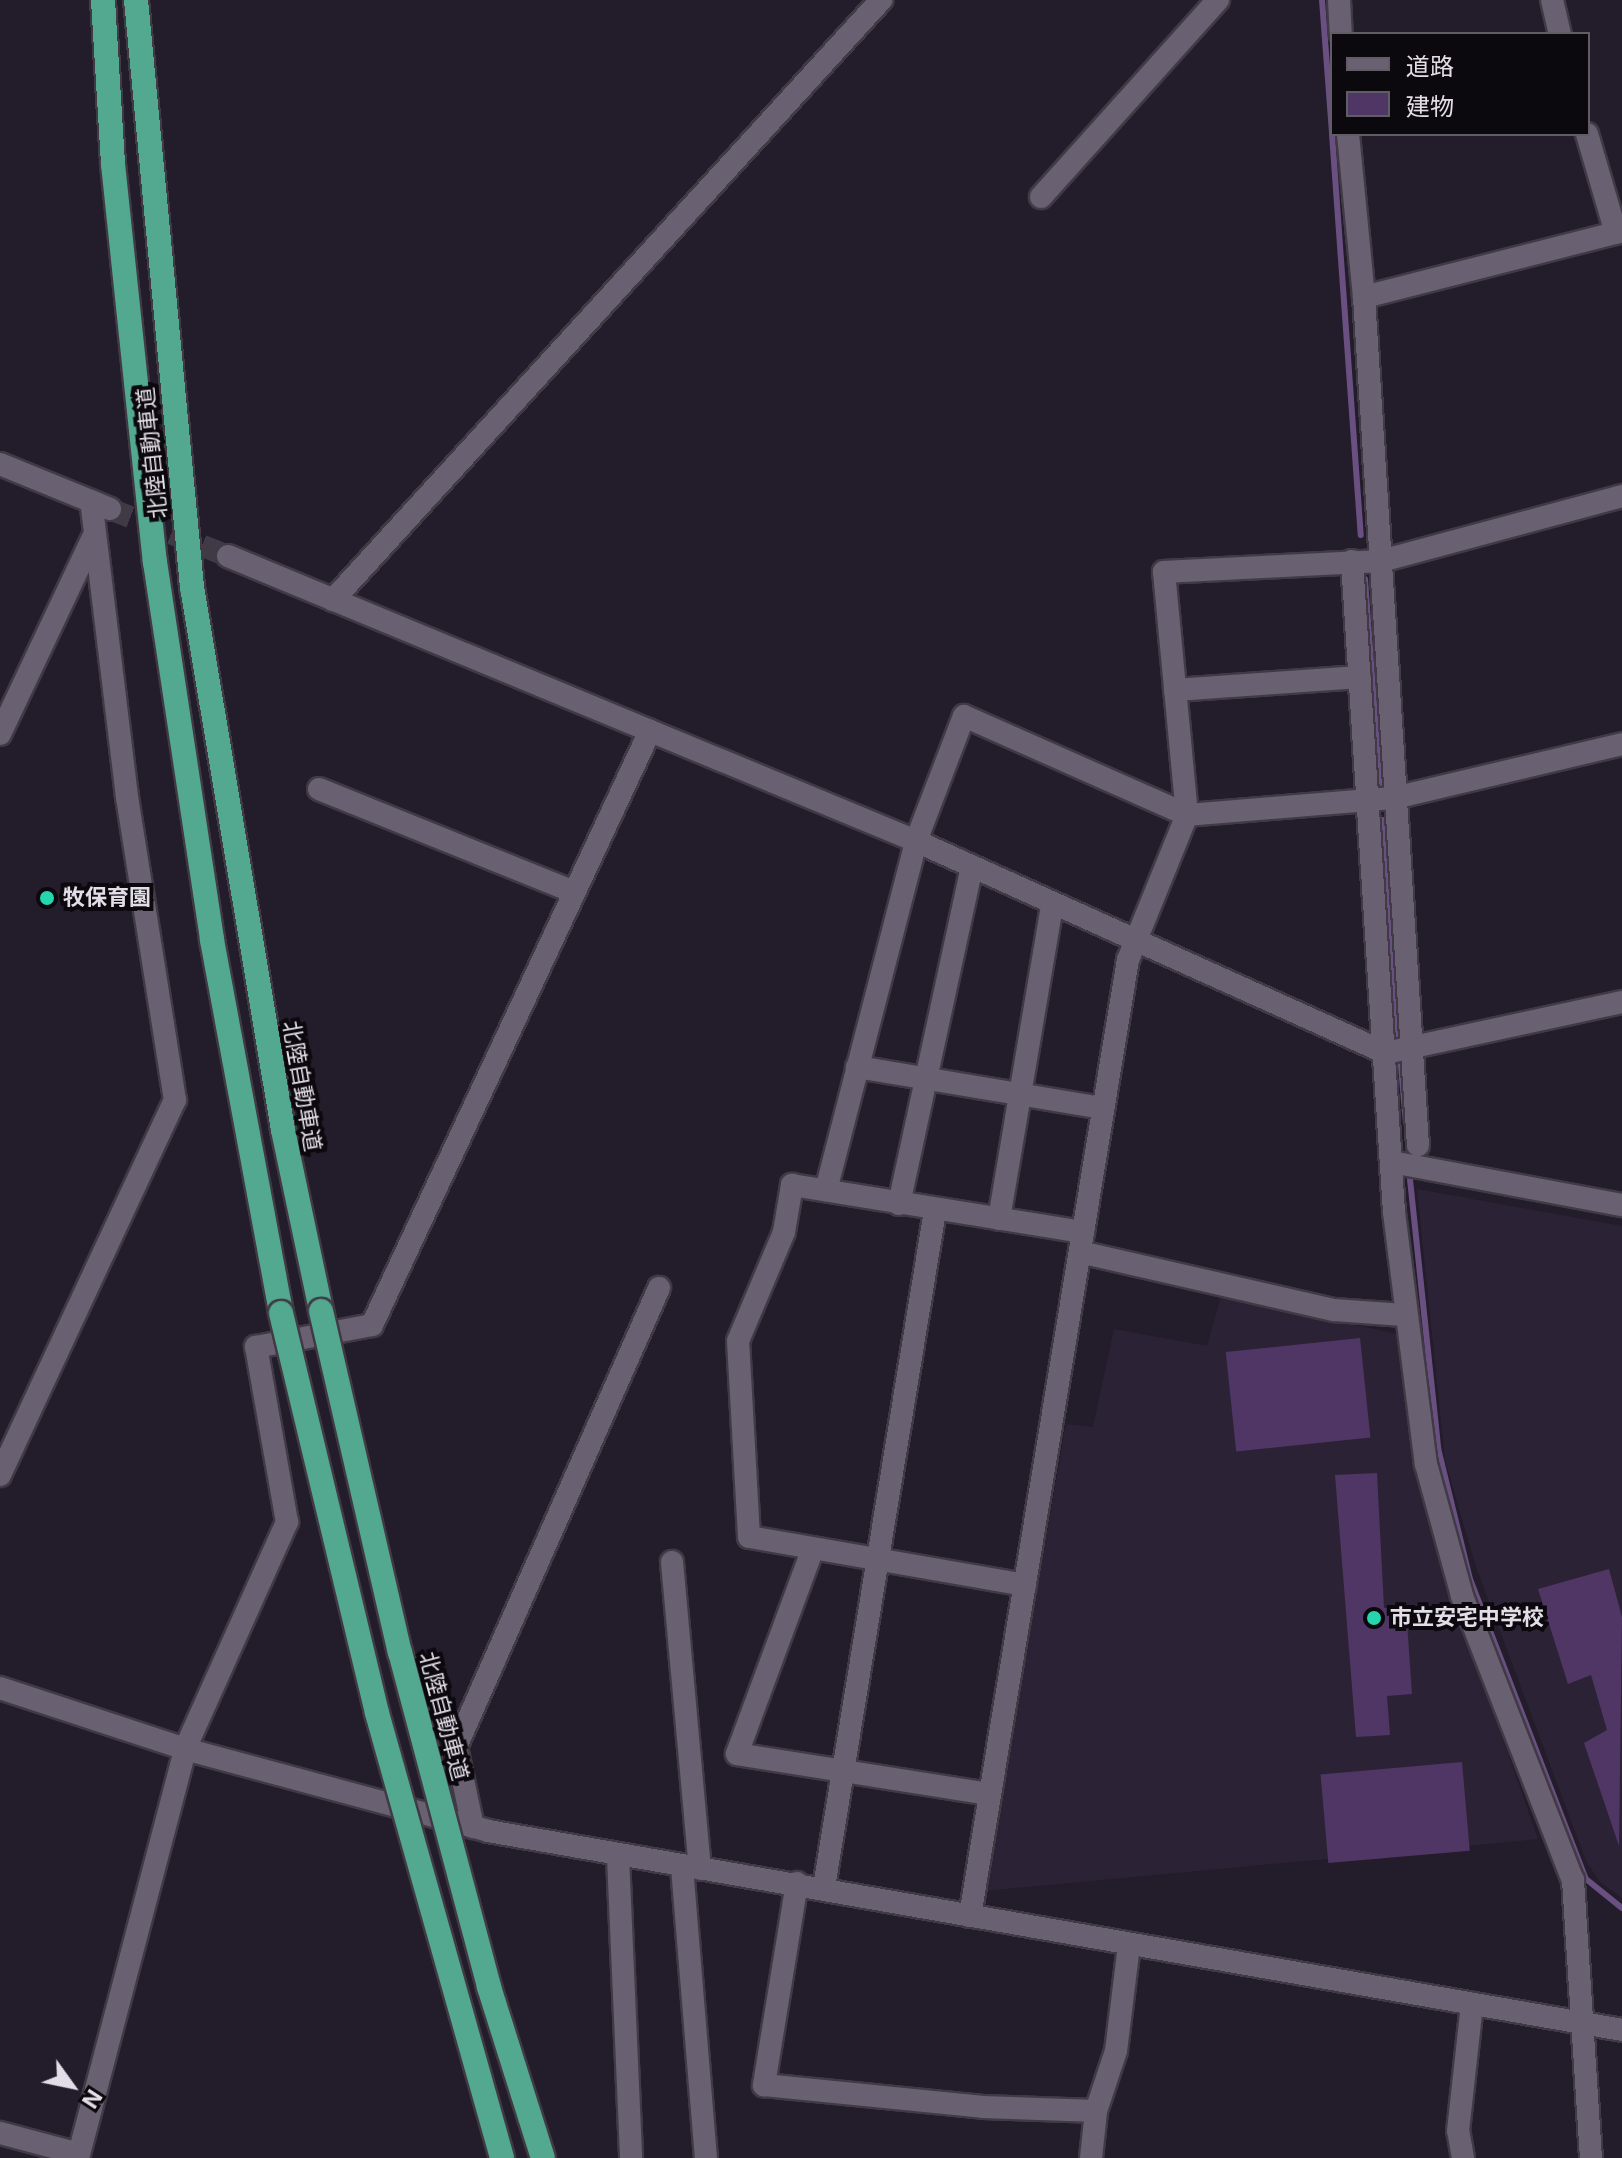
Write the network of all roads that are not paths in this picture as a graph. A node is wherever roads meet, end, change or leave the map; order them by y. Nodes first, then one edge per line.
1 (103, 0) edge
2 (136, 0) edge
3 (881, 0) edge
4 (1218, 0) edge
5 (1339, 0) edge
6 (1552, 0) edge
7 (1341, 32) edge
8 (1560, 32) edge
9 (1348, 136) edge
10 (1588, 136) edge
11 (1041, 197) dead end
12 (1619, 232) edge
13 (1364, 297) junction
14 (0, 464) edge
15 (1622, 496) edge
16 (92, 538) junction
17 (228, 556) tunnel mouth
18 (1352, 561) junction
19 (1381, 561) junction
20 (333, 600) junction
21 (1360, 677) junction
22 (1175, 690) junction
23 (650, 731) junction
24 (0, 734) edge
25 (1622, 744) edge
26 (319, 789) dead end
27 (1394, 798) junction
28 (1368, 802) junction
29 (1187, 815) junction
30 (916, 841) junction
31 (972, 867) junction
32 (574, 892) junction
33 (1052, 904) junction
34 (1135, 942) junction
35 (1622, 1002) edge
36 (1414, 1050) junction
37 (1386, 1053) junction
38 (857, 1067) junction
39 (925, 1078) junction
40 (1019, 1094) junction
41 (1102, 1108) junction
42 (1419, 1155) junction
43 (1392, 1162) junction
44 (826, 1190) junction
45 (899, 1204) junction
46 (1622, 1205) edge
47 (935, 1211) junction
48 (999, 1219) junction
49 (1082, 1242) junction
50 (659, 1288) dead end
51 (1404, 1315) junction
52 (0, 1475) edge
53 (812, 1551) junction
54 (672, 1562) dead end
55 (880, 1562) junction
56 (1025, 1585) junction
57 (0, 1688) edge
58 (185, 1749) junction
59 (844, 1773) junction
60 (990, 1794) junction
61 (473, 1827) junction
62 (618, 1857) junction
63 (691, 1868) junction
64 (797, 1883) junction
65 (824, 1887) junction
66 (970, 1916) junction
67 (1129, 1945) junction
68 (1472, 2004) junction
69 (1585, 2024) junction
70 (1622, 2030) edge
71 (1096, 2111) junction
72 (0, 2133) edge
73 (77, 2156) edge
74 (502, 2158) edge
75 (543, 2158) edge
76 (631, 2158) edge
77 (706, 2158) edge
78 (1091, 2158) edge
79 (1463, 2158) edge
80 (1591, 2158) edge

1 - 74 highway, 北陸自動車道, bridge
2 - 75 highway, 北陸自動車道, bridge
3 - 20 street
4 - 11 street
5 - 7 street
6 - 8 street
9 - 13 street
10 - 12 street
12 - 13 street
13 - 19 street
14 - 16 street
15 - 19 street
16 - 24 street
16 - 52 street
17 - 20 street
18 - 19 street
18 - 21 street
18 - 22 street
19 - 27 street
20 - 23 street
21 - 22 street
21 - 28 street
22 - 29 street
23 - 30 street
23 - 32 street
25 - 27 street
26 - 32 street
27 - 28 street
27 - 36 street
28 - 29 street
28 - 37 street
29 - 30 street
29 - 34 street
30 - 31 street
30 - 38 street
31 - 33 street
31 - 39 street
32 - 58 street
33 - 34 street
33 - 40 street
34 - 37 street
34 - 41 street
35 - 36 street
36 - 37 street
36 - 42 street
37 - 43 street
38 - 39 street
38 - 44 street
39 - 40 street
39 - 45 street
40 - 41 street
40 - 48 street
41 - 49 street
42 - 43 street
42 - 46 street
43 - 51 street
44 - 45 street
44 - 53 street
45 - 47 street
47 - 48 street
47 - 55 street
48 - 49 street
49 - 51 street
49 - 56 street
50 - 61 street
51 - 69 street
53 - 55 street
53 - 59 street
54 - 63 street
55 - 56 street
55 - 59 street
56 - 60 street
57 - 58 street
58 - 61 street
58 - 73 street
59 - 60 street
59 - 65 street
60 - 66 street
61 - 62 street
62 - 63 street
62 - 76 street
63 - 64 street
63 - 77 street
64 - 65 street
64 - 71 street
65 - 66 street
66 - 67 street
67 - 68 street
67 - 71 street
68 - 69 street
68 - 79 street
69 - 70 street
69 - 80 street
71 - 78 street
72 - 73 street

